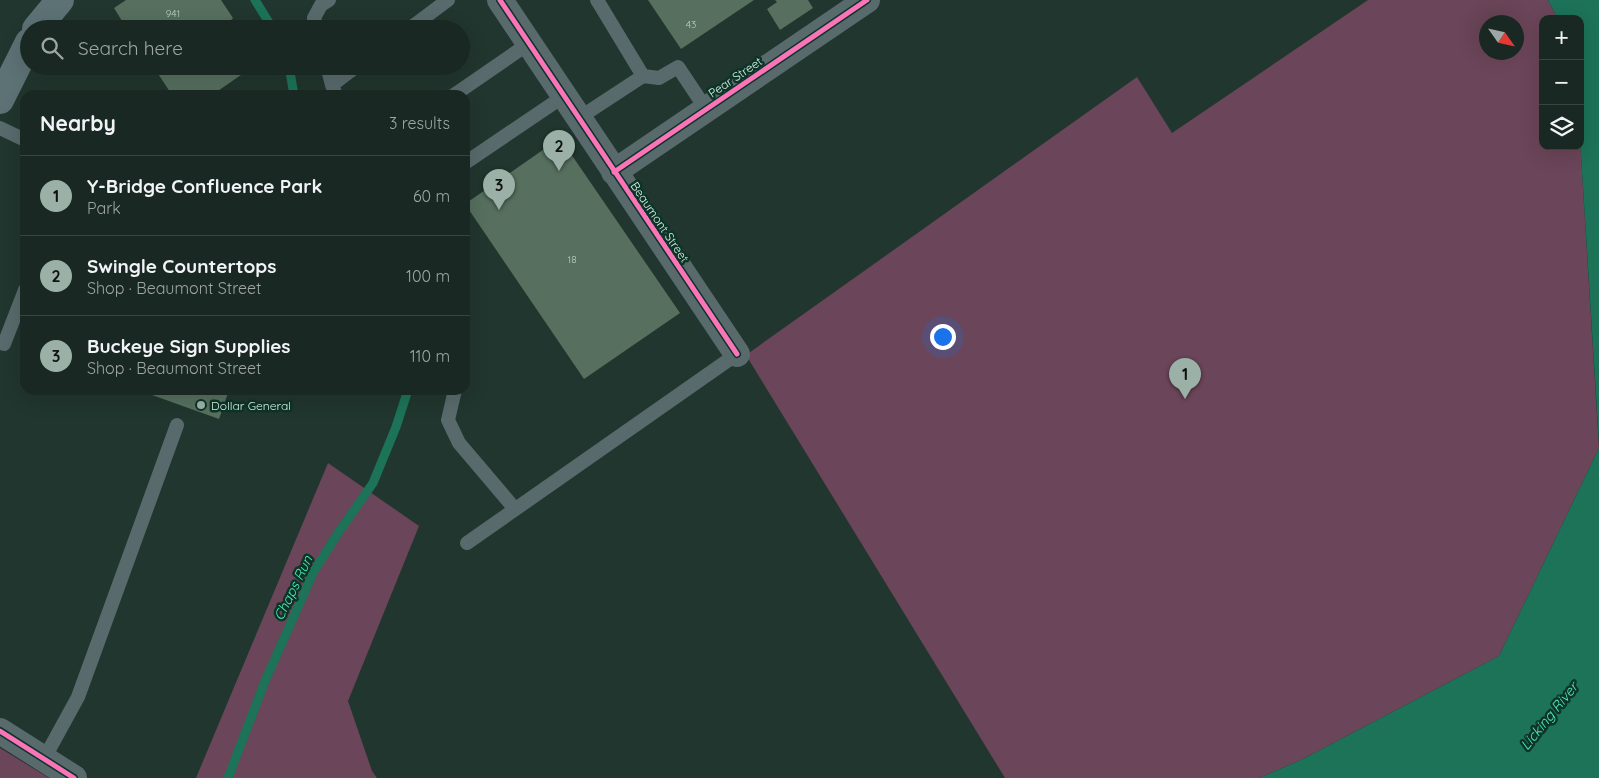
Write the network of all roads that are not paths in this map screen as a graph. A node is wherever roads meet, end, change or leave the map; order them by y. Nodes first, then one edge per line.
1 (60, 0) edge
2 (329, 0) edge
3 (448, 0) edge
4 (500, 0) edge
5 (596, 0) edge
6 (867, 0) edge
7 (43, 20) edge
8 (317, 20) edge
9 (421, 20) edge
10 (528, 44) junction
11 (20, 60) edge
12 (330, 75) edge
13 (349, 75) edge
14 (643, 76) junction
15 (334, 90) edge
16 (461, 90) edge
17 (564, 96) junction
18 (0, 100) edge
19 (706, 109) junction
20 (579, 118) junction
21 (0, 128) edge
22 (20, 138) edge
23 (470, 160) edge
24 (614, 172) junction
25 (20, 303) edge
26 (4, 344) dead end
27 (737, 354) joint
28 (454, 395) edge
29 (176, 425) dead end
30 (515, 509) junction
31 (467, 543) dead end
32 (0, 731) edge
33 (44, 759) junction
34 (74, 778) edge

1 - 7 main road
2 - 8 lane
3 - 9 lane
4 - 10 street, Beaumont Street
5 - 14 lane
6 - 19 street, Pear Street
10 - 16 lane
10 - 17 street, Beaumont Street
11 - 18 main road
12 - 15 lane
13 - 15 lane
14 - 19 lane
14 - 20 lane
17 - 20 street, Beaumont Street
17 - 23 lane
19 - 24 street, Pear Street
20 - 24 street, Beaumont Street
21 - 22 lane
24 - 27 street, Beaumont Street
25 - 26 lane
27 - 30 lane
28 - 30 lane
29 - 33 lane
30 - 31 lane
32 - 33 street
33 - 34 street

